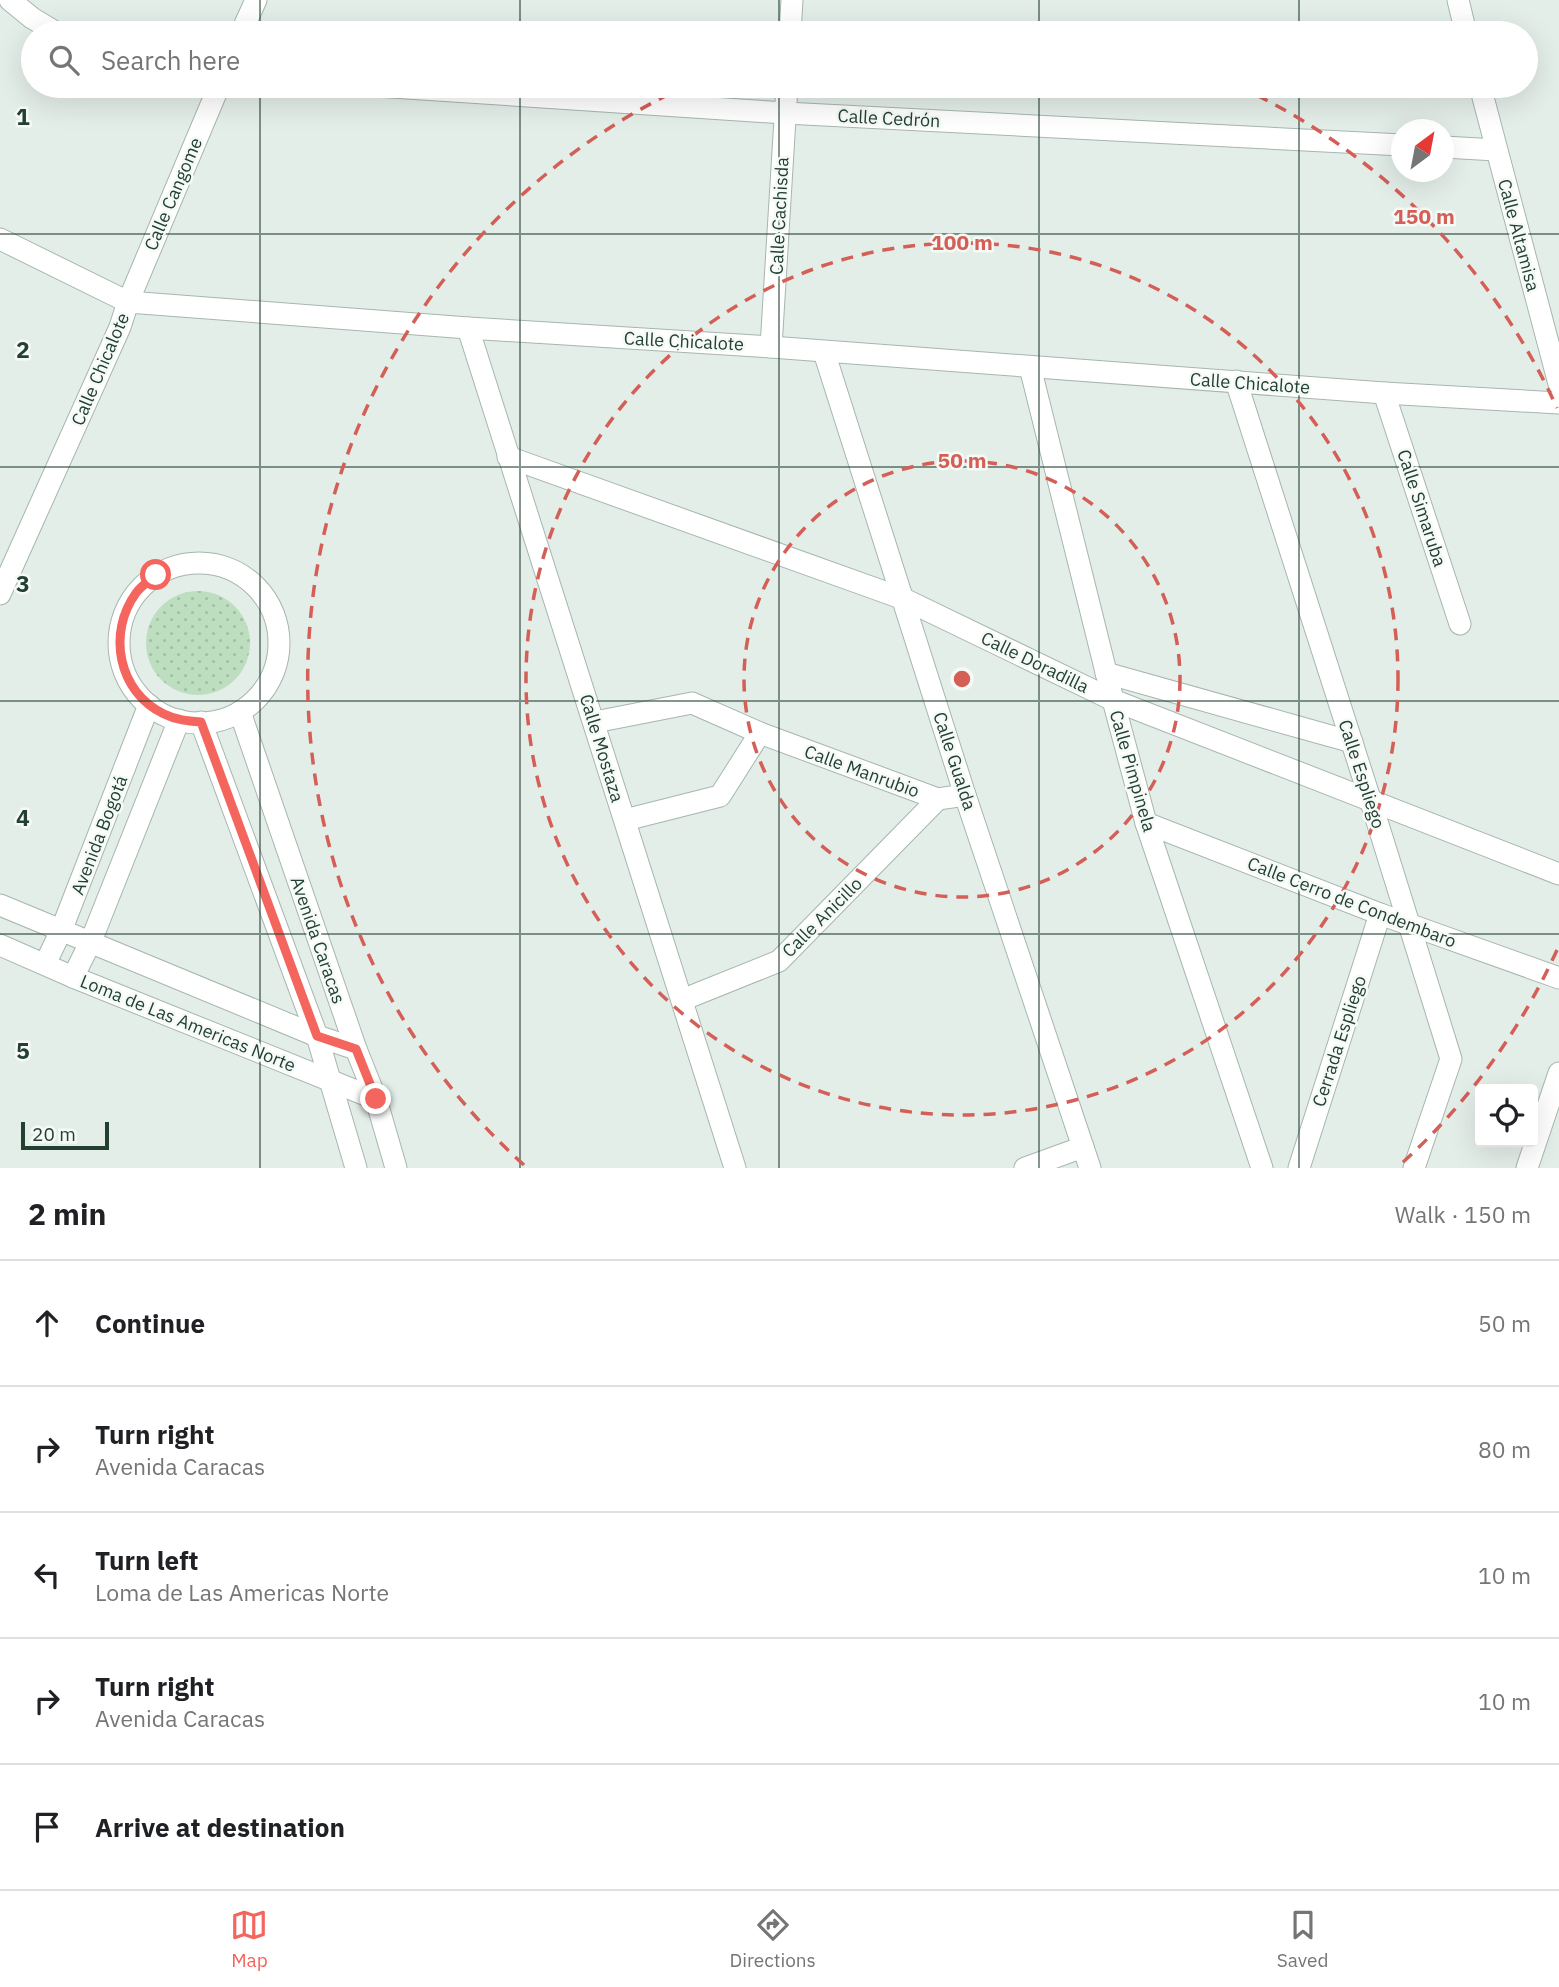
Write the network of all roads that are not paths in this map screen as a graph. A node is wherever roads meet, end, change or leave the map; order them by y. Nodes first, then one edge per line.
1 (10, 0) edge
2 (256, 0) edge
3 (792, 0) edge
4 (1458, 0) edge
5 (37, 21) edge
6 (246, 21) edge
7 (791, 21) edge
8 (1463, 21) edge
9 (214, 98) edge
10 (558, 98) edge
11 (786, 98) edge
12 (1483, 98) edge
13 (785, 113) junction
14 (1391, 144) edge
15 (1454, 148) edge
16 (1496, 150) junction
17 (0, 239) edge
18 (128, 302) junction
19 (468, 328) junction
20 (771, 347) junction
21 (824, 352) junction
22 (1030, 367) junction
23 (1236, 381) junction
24 (1559, 384) edge
25 (1384, 393) junction
26 (1559, 403) edge
27 (508, 457) junction
28 (0, 594) edge
29 (904, 599) junction
30 (1460, 624) dead end
31 (1106, 673) junction
32 (1113, 700) junction
33 (149, 705) junction
34 (240, 712) junction
35 (178, 720) junction
36 (201, 722) junction
37 (595, 722) junction
38 (760, 733) junction
39 (1352, 742) junction
40 (965, 795) junction
41 (938, 799) junction
42 (1371, 802) junction
43 (625, 820) junction
44 (1146, 823) junction
45 (1559, 874) edge
46 (0, 905) edge
47 (1380, 914) junction
48 (1410, 925) junction
49 (61, 931) junction
50 (90, 941) junction
51 (0, 944) edge
52 (45, 964) junction
53 (73, 977) junction
54 (1559, 978) edge
55 (682, 1000) junction
56 (317, 1036) junction
57 (356, 1049) junction
58 (1559, 1073) edge
59 (330, 1081) junction
60 (376, 1099) junction
61 (1083, 1147) junction
62 (356, 1168) edge
63 (396, 1168) edge
64 (736, 1168) edge
65 (1025, 1168) edge
66 (1090, 1168) edge
67 (1262, 1168) edge
68 (1299, 1168) edge
69 (1414, 1168) edge
70 (1527, 1168) edge

1 - 5 street
2 - 6 street
3 - 7 street
4 - 8 street
9 - 18 street, Calle Cangome
10 - 13 street, Calle Cedrón
11 - 13 street, Calle Cachisda
12 - 16 street, Calle Altamisa
13 - 14 street, Calle Cedrón
13 - 20 street, Calle Cachisda
15 - 16 street
16 - 24 street, Calle Altamisa
17 - 18 street
18 - 19 street, Calle Chicalote
18 - 28 street, Calle Chicalote
19 - 20 street, Calle Chicalote
19 - 27 street, Calle Mostaza
20 - 21 street, Calle Chicalote
21 - 22 street, Calle Chicalote
21 - 29 street, Calle Gualda
22 - 23 street, Calle Chicalote
22 - 31 street, Calle Pimpinela
23 - 25 street, Calle Chicalote
23 - 39 street, Calle Espliego
25 - 26 street, Calle Chicalote
25 - 30 street, Calle Simaruba
27 - 29 street, Calle Doradilla
27 - 37 street, Calle Mostaza
29 - 32 street, Calle Doradilla
29 - 40 street, Calle Gualda
31 - 32 street, Calle Pimpinela
31 - 39 street
32 - 42 street, Calle Doradilla
32 - 44 street, Calle Pimpinela
33 - 34 street
33 - 35 street
33 - 49 street, Avenida Bogotá
34 - 36 street
34 - 57 street, Avenida Caracas
35 - 36 street
35 - 50 street, Avenida Bogotá
36 - 56 street, Avenida Caracas
37 - 38 street, Calle Manrubio
37 - 43 street, Calle Mostaza
38 - 41 street, Calle Manrubio
38 - 43 street
39 - 42 street, Calle Espliego
40 - 41 street, Calle Manrubio
40 - 61 street, Calle Gualda
41 - 55 street, Calle Anicillo
42 - 45 street, Calle Doradilla
42 - 48 street, Calle Espliego
43 - 55 street, Calle Mostaza
44 - 47 street, Calle Cerro de Condembaro
44 - 67 street, Calle Pimpinela
46 - 49 street, Loma de Las Americas Norte
47 - 48 street, Calle Cerro de Condembaro
47 - 68 street, Cerrada Espliego
48 - 54 street, Calle Cerro de Condembaro
48 - 69 street, Calle Espliego
49 - 50 street, Loma de Las Americas Norte
49 - 52 street, Avenida Bogotá
50 - 53 street, Avenida Bogotá
50 - 56 street, Loma de Las Americas Norte
51 - 52 street, Loma de Las Americas Norte
52 - 53 street, Loma de Las Americas Norte
53 - 59 street, Loma de Las Americas Norte
55 - 64 street, Calle Mostaza
56 - 57 street, Loma de Las Americas Norte
56 - 59 street, Avenida Caracas
57 - 60 street, Avenida Caracas
58 - 70 street
59 - 60 street, Loma de Las Americas Norte
59 - 62 street, Avenida Caracas
60 - 63 street, Avenida Caracas
61 - 65 street
61 - 66 street, Calle Gualda

